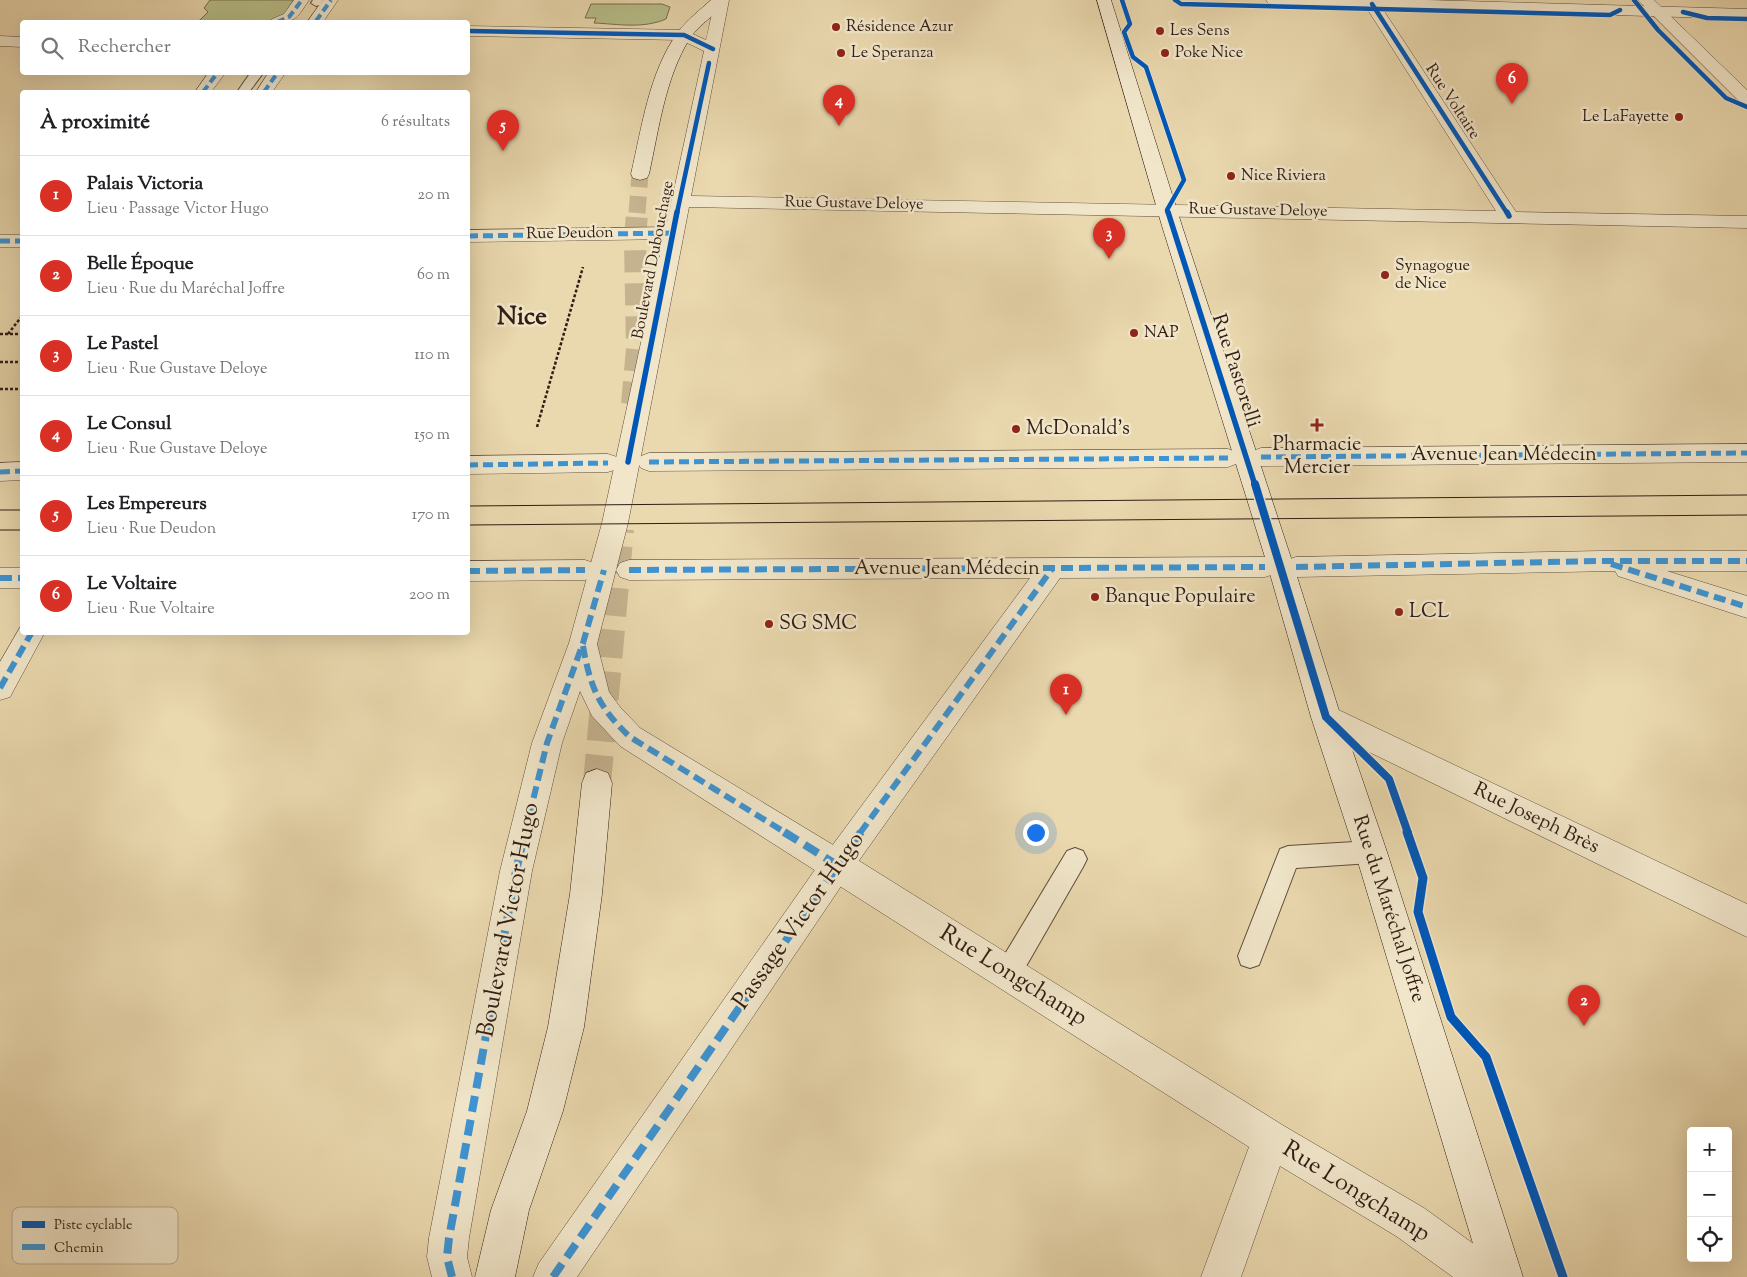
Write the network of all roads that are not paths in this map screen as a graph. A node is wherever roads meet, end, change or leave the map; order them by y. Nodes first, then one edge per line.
1 (721, 0) edge
2 (1104, 0) edge
3 (1273, 0) edge
4 (317, 1) edge
5 (1371, 3) junction
6 (1650, 5) edge
7 (1747, 14) edge
8 (282, 20) edge
9 (316, 20) edge
10 (470, 31) edge
11 (684, 36) junction
12 (0, 42) edge
13 (20, 42) edge
14 (713, 49) junction
15 (216, 75) edge
16 (256, 75) edge
17 (276, 75) edge
18 (204, 90) edge
19 (244, 90) edge
20 (265, 90) edge
21 (1747, 99) edge
22 (640, 174) tunnel mouth
23 (680, 201) junction
24 (1167, 210) junction
25 (1509, 216) junction
26 (1747, 222) edge
27 (673, 233) junction
28 (470, 236) edge
29 (0, 241) edge
30 (20, 241) edge
31 (1747, 453) edge
32 (1261, 457) dead end
33 (1228, 458) dead end
34 (649, 462) dead end
35 (608, 463) dead end
36 (470, 465) edge
37 (20, 471) edge
38 (0, 472) edge
39 (1273, 542) joint
40 (1601, 561) junction
41 (1747, 561) edge
42 (1296, 566) dead end
43 (1265, 568) dead end
44 (1052, 569) junction
45 (606, 570) junction
46 (470, 572) edge
47 (0, 578) edge
48 (20, 578) edge
49 (1747, 607) edge
50 (30, 635) edge
51 (583, 643) junction
52 (0, 688) edge
53 (1326, 717) junction
54 (597, 783) tunnel mouth
55 (1371, 852) junction
56 (1075, 859) dead end
57 (836, 865) junction
58 (1747, 921) edge
59 (1250, 956) dead end
60 (1008, 973) junction
61 (1270, 1139) junction
62 (452, 1277) edge
63 (495, 1277) edge
64 (553, 1277) edge
65 (1221, 1277) edge
66 (1486, 1277) edge
67 (1503, 1277) edge

1 - 11 street, Boulevard Dubouchage
1 - 14 street, Boulevard Dubouchage
2 - 24 street, Rue Pastorelli
3 - 5 street
4 - 8 street
4 - 9 street
5 - 6 street
5 - 25 street, Rue Voltaire
6 - 7 street
6 - 21 street
10 - 11 street
11 - 14 street
11 - 22 street, Boulevard Dubouchage
12 - 13 street
14 - 23 street, Boulevard Dubouchage
15 - 18 street
16 - 19 lane
17 - 20 street
23 - 24 street, Rue Gustave Deloye
23 - 27 street, Boulevard Dubouchage
24 - 25 street, Rue Gustave Deloye
24 - 39 street, Rue Pastorelli
25 - 26 street, Rue Gustave Deloye
27 - 28 street, Rue Deudon
27 - 45 street, Boulevard Dubouchage
29 - 30 street
31 - 32 street, Avenue Jean Médecin
33 - 34 street
35 - 36 street
37 - 38 street
39 - 53 street, Rue du Maréchal Joffre
40 - 41 street
40 - 42 street
40 - 49 street
43 - 44 street, Avenue Jean Médecin
44 - 45 street, Avenue Jean Médecin
44 - 57 street, Passage Victor Hugo
45 - 46 street, Avenue Jean Médecin
45 - 51 street, Boulevard Victor Hugo
47 - 48 street
50 - 52 street
51 - 57 street, Rue Longchamp
51 - 62 street, Boulevard Victor Hugo
53 - 55 street, Rue du Maréchal Joffre
53 - 58 street, Rue Joseph Brès
54 - 63 street
55 - 59 lane
55 - 67 street, Rue du Maréchal Joffre
56 - 60 lane
57 - 60 street, Rue Longchamp
57 - 64 street, Passage Victor Hugo
60 - 61 street, Rue Longchamp
61 - 65 street
61 - 66 street, Rue Longchamp

